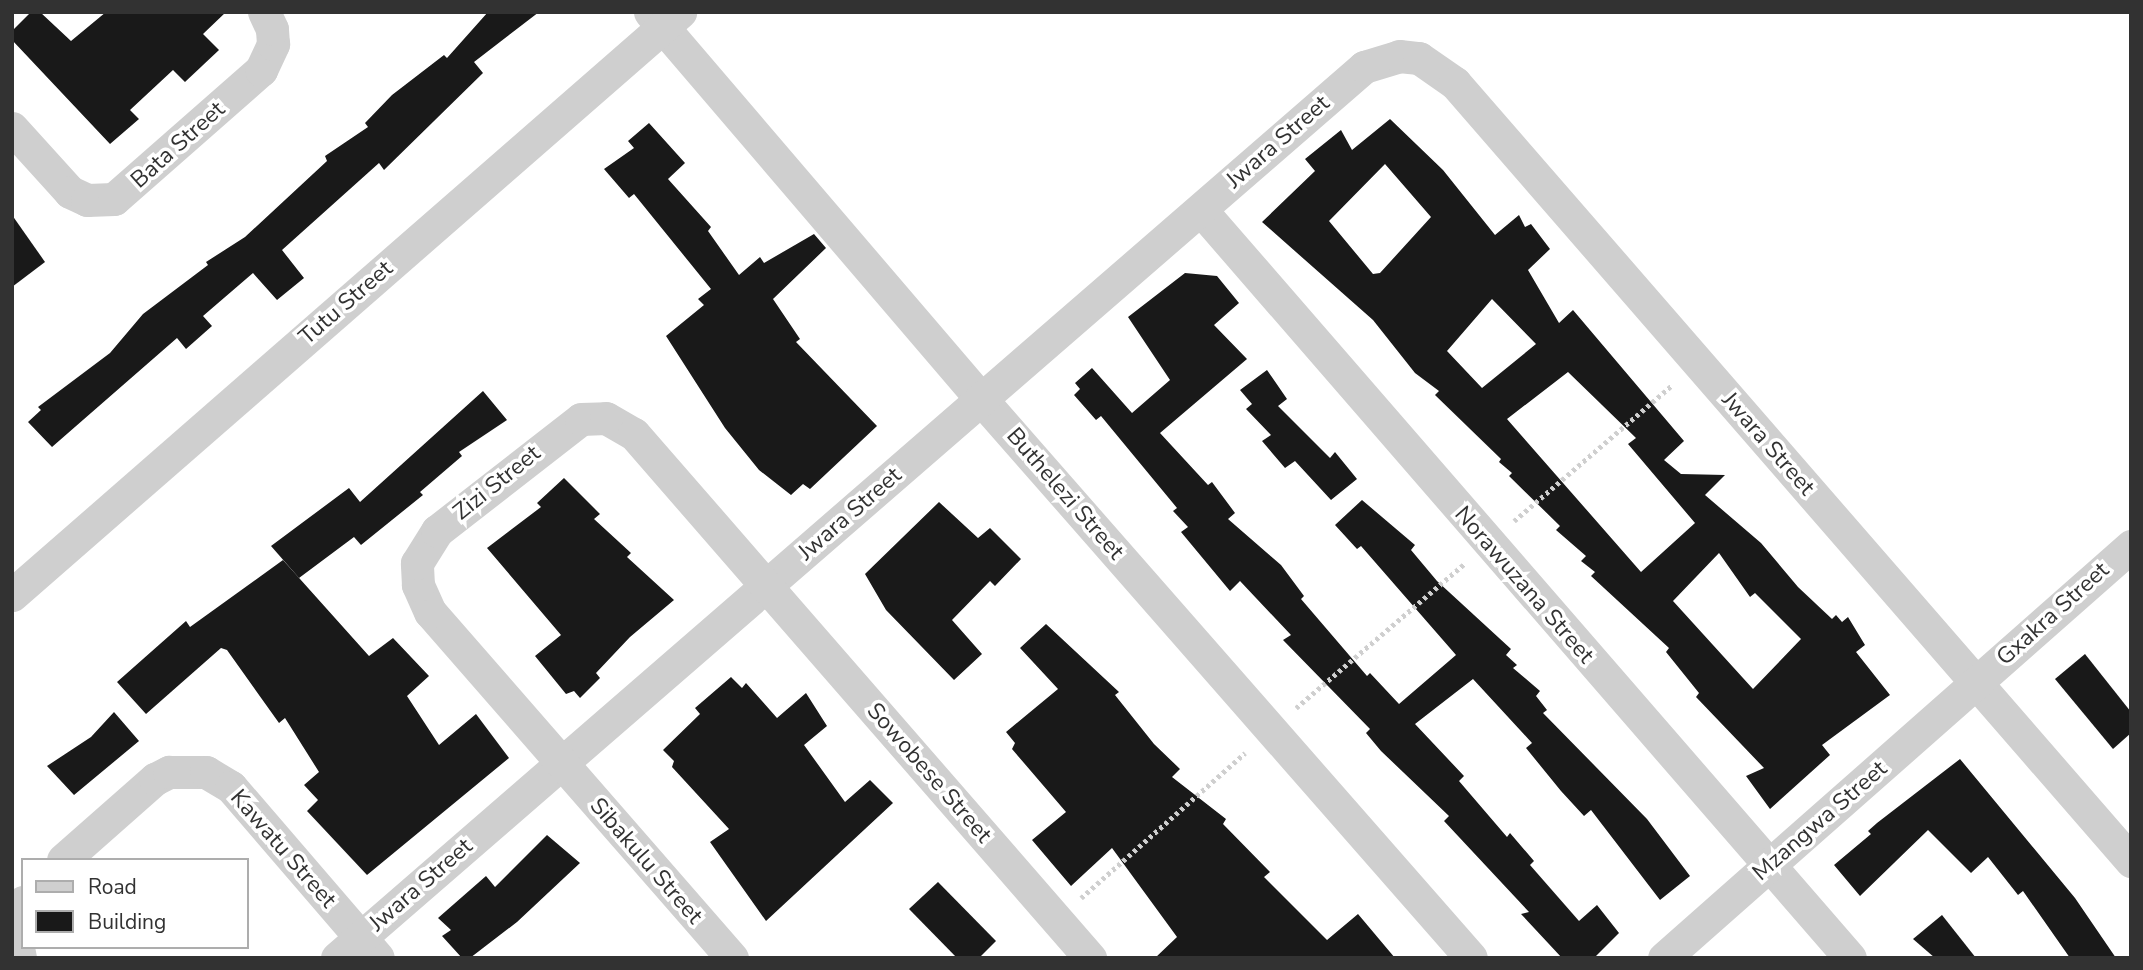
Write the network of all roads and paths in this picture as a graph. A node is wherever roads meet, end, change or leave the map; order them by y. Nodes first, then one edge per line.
1 (264, 12) edge
2 (665, 17) edge
3 (12, 128) edge
4 (1201, 210) junction
5 (1697, 363) junction
6 (981, 399) junction
7 (1488, 544) junction
8 (2131, 546) edge
9 (767, 587) junction
10 (12, 595) edge
11 (1976, 683) junction
12 (1272, 729) junction
13 (561, 764) junction
14 (65, 858) edge
15 (2131, 861) edge
16 (1769, 867) junction
17 (21, 907) edge
18 (1056, 919) junction
19 (358, 951) edge
20 (20, 958) edge
21 (732, 958) edge
22 (1090, 958) edge
23 (1471, 958) edge
24 (1664, 958) edge
25 (1850, 958) edge

1 - 3 street, Bata Street
2 - 6 street, Buthelezi Street
2 - 10 street, Tutu Street
4 - 5 street, Jwara Street
4 - 6 street, Jwara Street
4 - 7 street, Norawuzana Street
5 - 7 path
5 - 11 street, Jwara Street
6 - 9 street, Jwara Street
6 - 12 street, Buthelezi Street
7 - 12 path
7 - 16 street, Norawuzana Street
8 - 11 street, Gxakra Street
9 - 13 street, Jwara Street
9 - 13 street, Zizi Street
9 - 18 street, Sowobese Street
11 - 15 street, Jwara Street
11 - 16 street, Mzangwa Street
12 - 18 path
12 - 23 street, Buthelezi Street
13 - 19 street, Jwara Street
13 - 21 street, Sibakulu Street
14 - 19 street, Kawatu Street
16 - 24 street, Mzangwa Street
16 - 25 street, Norawuzana Street
17 - 20 street
18 - 22 street, Sowobese Street

